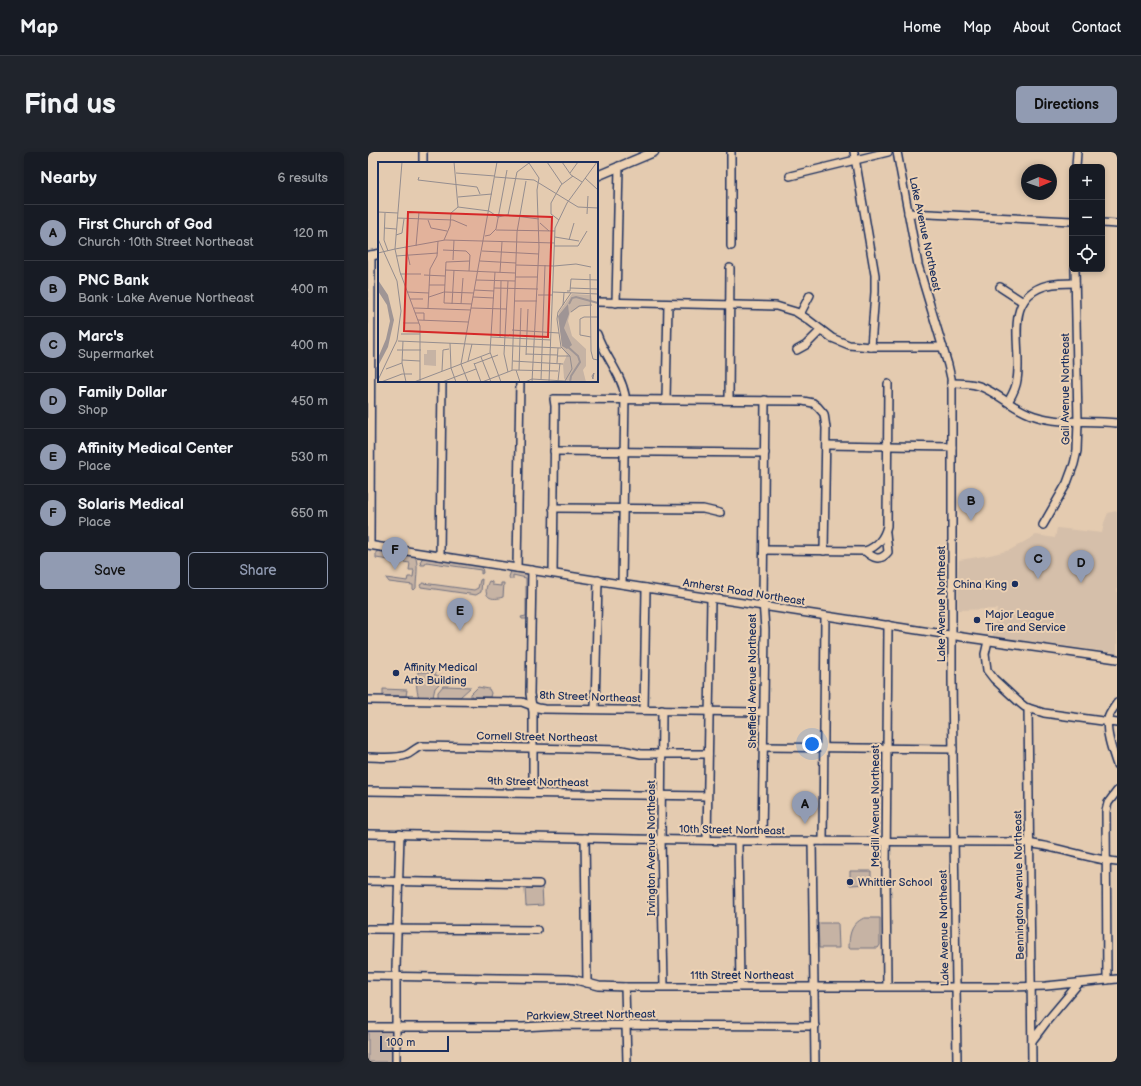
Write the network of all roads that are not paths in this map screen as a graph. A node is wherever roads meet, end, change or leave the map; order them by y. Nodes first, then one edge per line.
1 (654, 152) edge
2 (731, 152) edge
3 (854, 152) edge
4 (888, 152) edge
5 (897, 152) edge
6 (1077, 152) edge
7 (855, 160) junction
8 (1076, 164) edge
9 (619, 166) junction
10 (598, 176) edge
11 (790, 176) dead end
12 (908, 213) junction
13 (1069, 221) edge
14 (1105, 223) edge
15 (1117, 224) edge
16 (731, 246) dead end
17 (373, 255) edge
18 (730, 268) dead end
19 (1075, 272) edge
20 (1075, 283) junction
21 (1000, 287) dead end
22 (810, 295) dead end
23 (598, 302) edge
24 (1023, 302) junction
25 (616, 303) junction
26 (668, 304) junction
27 (730, 304) junction
28 (800, 314) junction
29 (820, 330) junction
30 (598, 337) edge
31 (871, 347) junction
32 (943, 347) junction
33 (797, 350) dead end
34 (442, 382) edge
35 (520, 382) edge
36 (951, 383) junction
37 (888, 384) dead end
38 (625, 399) junction
39 (666, 399) junction
40 (729, 400) junction
41 (765, 400) junction
42 (1008, 402) junction
43 (1078, 422) junction
44 (1117, 423) edge
45 (826, 445) junction
46 (888, 446) junction
47 (952, 446) junction
48 (369, 448) edge
49 (554, 451) junction
50 (624, 452) junction
51 (765, 453) junction
52 (553, 508) junction
53 (623, 508) junction
54 (720, 513) dead end
55 (1043, 525) dead end
56 (886, 533) junction
57 (369, 545) edge
58 (764, 550) junction
59 (824, 551) junction
60 (864, 551) junction
61 (440, 556) junction
62 (517, 568) junction
63 (532, 570) junction
64 (553, 573) junction
65 (598, 580) junction
66 (622, 584) junction
67 (646, 588) junction
68 (710, 598) junction
69 (763, 606) junction
70 (825, 616) junction
71 (888, 626) junction
72 (952, 635) junction
73 (988, 640) junction
74 (1117, 659) edge
75 (368, 700) edge
76 (1117, 703) edge
77 (532, 706) junction
78 (1028, 708) junction
79 (596, 710) junction
80 (644, 710) junction
81 (662, 710) junction
82 (708, 711) junction
83 (763, 712) junction
84 (1107, 722) junction
85 (1117, 723) edge
86 (763, 747) junction
87 (823, 747) junction
88 (533, 748) junction
89 (886, 748) junction
90 (953, 749) junction
91 (662, 754) junction
92 (708, 754) junction
93 (368, 757) edge
94 (1117, 766) edge
95 (368, 791) edge
96 (1117, 791) edge
97 (533, 792) junction
98 (661, 795) junction
99 (707, 796) junction
100 (368, 834) edge
101 (400, 834) junction
102 (585, 838) junction
103 (661, 840) junction
104 (707, 840) junction
105 (738, 841) junction
106 (762, 841) junction
107 (812, 841) junction
108 (823, 841) junction
109 (886, 842) junction
110 (954, 843) junction
111 (1029, 843) junction
112 (1106, 861) junction
113 (1117, 862) edge
114 (368, 881) edge
115 (399, 882) junction
116 (539, 884) dead end
117 (368, 929) edge
118 (398, 929) junction
119 (537, 930) dead end
120 (368, 976) edge
121 (396, 976) junction
122 (1117, 979) edge
123 (1107, 980) junction
124 (587, 983) junction
125 (1079, 983) junction
126 (625, 986) junction
127 (664, 986) junction
128 (740, 986) junction
129 (814, 986) junction
130 (887, 986) junction
131 (956, 986) junction
132 (1031, 986) junction
133 (626, 1025) junction
134 (814, 1026) junction
135 (368, 1027) edge
136 (396, 1027) junction
137 (1032, 1041) junction
138 (396, 1062) edge
139 (627, 1062) edge
140 (815, 1062) edge
141 (957, 1062) edge
142 (1032, 1062) edge

1 - 9 main road
2 - 16 street
3 - 7 street
4 - 7 street
5 - 12 street, Lake Avenue Northeast
6 - 8 street
7 - 11 street
7 - 31 street
9 - 10 main road
9 - 25 street
12 - 13 street
12 - 32 street, Lake Avenue Northeast
14 - 15 street
17 - 48 street
18 - 27 street
19 - 20 street, Gail Avenue Northeast
20 - 24 street
20 - 43 street, Gail Avenue Northeast
21 - 24 street
22 - 28 street
23 - 25 street
24 - 42 street
25 - 26 street
26 - 27 street
26 - 39 street
27 - 28 street
27 - 40 street
28 - 29 street
29 - 31 street
29 - 33 street
30 - 38 street
31 - 32 street
32 - 36 street, Lake Avenue Northeast
34 - 61 street
35 - 62 street
36 - 42 street
36 - 47 street, Lake Avenue Northeast
37 - 46 street
38 - 39 street
38 - 49 street
38 - 50 street
39 - 40 street
40 - 41 street
41 - 45 street
41 - 51 street, Sheffield Avenue Northeast
42 - 43 street
43 - 44 street
43 - 55 street, Gail Avenue Northeast
45 - 46 street
45 - 59 street
46 - 47 street
46 - 56 street
47 - 72 street, Lake Avenue Northeast
48 - 57 street
49 - 50 street
49 - 52 street
50 - 51 street
50 - 53 street
51 - 58 street, Sheffield Avenue Northeast
52 - 53 street
52 - 64 street
53 - 54 street
53 - 66 street
56 - 60 street
56 - 60 street
57 - 61 street, Amherst Road Northeast
58 - 59 street
58 - 69 street, Sheffield Avenue Northeast
59 - 60 street
61 - 62 street, Amherst Road Northeast
62 - 63 street, Amherst Road Northeast
63 - 64 street, Amherst Road Northeast
63 - 77 street
64 - 65 street, Amherst Road Northeast
65 - 66 street, Amherst Road Northeast
65 - 79 street
66 - 67 street, Amherst Road Northeast
67 - 68 street, Amherst Road Northeast
67 - 80 street
68 - 69 street, Amherst Road Northeast
68 - 82 street
69 - 70 street, Amherst Road Northeast
69 - 83 street, Sheffield Avenue Northeast
70 - 71 street, Amherst Road Northeast
70 - 87 street
71 - 72 street, Amherst Road Northeast
71 - 89 street, Medill Avenue Northeast
72 - 73 street, Amherst Road Northeast
72 - 90 street, Lake Avenue Northeast
73 - 74 street, Amherst Road Northeast
73 - 78 street
75 - 77 street, 8th Street Northeast
76 - 84 street
77 - 79 street, 8th Street Northeast
77 - 88 street
78 - 84 street
78 - 111 street, Bennington Avenue Northeast
79 - 80 street, 8th Street Northeast
80 - 81 street, 8th Street Northeast
81 - 82 street, 8th Street Northeast
81 - 91 street, Irvington Avenue Northeast
82 - 83 street, 8th Street Northeast
82 - 92 street
83 - 86 street, Sheffield Avenue Northeast
84 - 85 street
84 - 94 street
86 - 87 street
86 - 106 street, Sheffield Avenue Northeast
87 - 89 street
87 - 108 street
88 - 91 street, Cornell Street Northeast
88 - 93 street, Cornell Street Northeast
88 - 97 street
89 - 90 street
89 - 109 street, Medill Avenue Northeast
90 - 110 street, Lake Avenue Northeast
91 - 92 street, Cornell Street Northeast
91 - 98 street, Irvington Avenue Northeast
92 - 99 street
95 - 97 street, 9th Street Northeast
96 - 112 street
97 - 98 street, 9th Street Northeast
98 - 99 street, 9th Street Northeast
98 - 103 street, Irvington Avenue Northeast
99 - 104 street
100 - 101 street, 10th Street Northeast
101 - 102 street, 10th Street Northeast
101 - 115 street
102 - 103 street, 10th Street Northeast
102 - 124 street
103 - 104 street, 10th Street Northeast
103 - 127 street, Irvington Avenue Northeast
104 - 105 street, 10th Street Northeast
105 - 106 street, 10th Street Northeast
105 - 128 street
106 - 107 street, 10th Street Northeast
107 - 108 street, 10th Street Northeast
107 - 129 street
108 - 109 street, 10th Street Northeast
109 - 110 street, 10th Street Northeast
109 - 130 street, Medill Avenue Northeast
110 - 111 street, 10th Street Northeast
110 - 131 street, Lake Avenue Northeast
111 - 112 street, 10th Street Northeast
111 - 132 street, Bennington Avenue Northeast
112 - 113 street, 10th Street Northeast
112 - 123 street
114 - 115 street
115 - 116 street
115 - 118 street
117 - 118 street
118 - 119 street
118 - 121 street
120 - 121 street, 11th Street Northeast
121 - 124 street, 11th Street Northeast
121 - 136 street
122 - 123 street, 11th Street Northeast
123 - 125 street, 11th Street Northeast
124 - 126 street, 11th Street Northeast
125 - 132 street, 11th Street Northeast
125 - 137 street
126 - 127 street, 11th Street Northeast
126 - 133 street
127 - 128 street, 11th Street Northeast
128 - 129 street, 11th Street Northeast
129 - 130 street, 11th Street Northeast
129 - 134 street
130 - 131 street, 11th Street Northeast
131 - 132 street, 11th Street Northeast
131 - 141 street, Lake Avenue Northeast
132 - 137 street, Bennington Avenue Northeast
133 - 134 street, Parkview Street Northeast
133 - 136 street, Parkview Street Northeast
133 - 139 street
134 - 140 street
135 - 136 street, Parkview Street Northeast
136 - 138 street
137 - 142 street, Bennington Avenue Northeast

